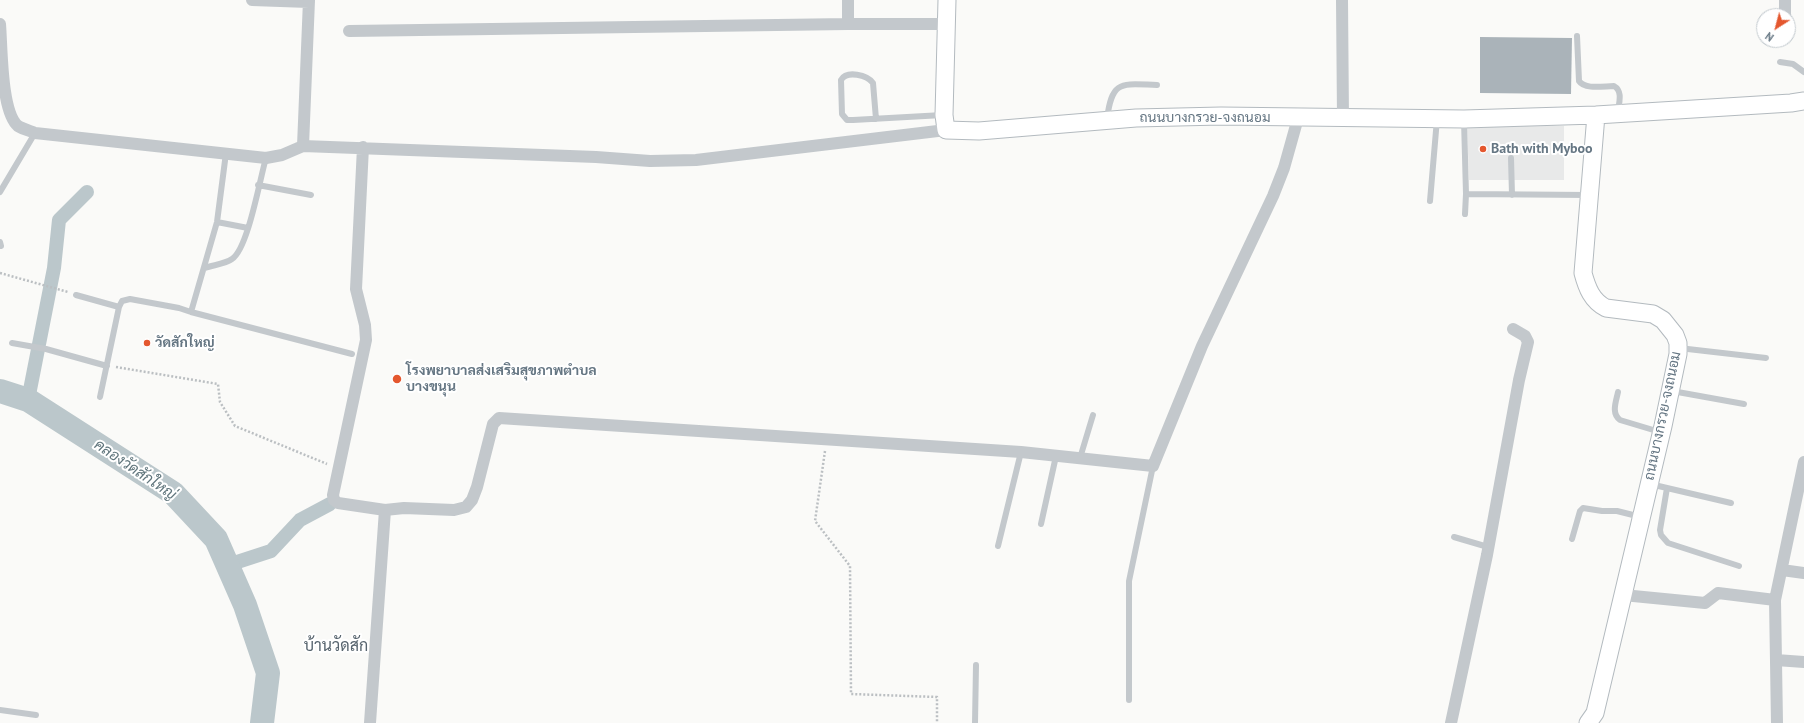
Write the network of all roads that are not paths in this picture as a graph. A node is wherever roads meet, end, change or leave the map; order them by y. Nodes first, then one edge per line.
1 (252, 0) edge
2 (848, 0) edge
3 (947, 0) edge
4 (1342, 0) edge
5 (309, 1) edge
6 (0, 24) edge
7 (848, 24) junction
8 (946, 24) junction
9 (349, 31) dead end
10 (1577, 36) dead end
11 (1780, 62) dead end
12 (1804, 72) edge
13 (1157, 84) dead end
14 (1804, 101) edge
15 (1618, 113) junction
16 (1596, 115) junction
17 (1298, 118) junction
18 (1343, 118) junction
19 (876, 119) junction
20 (1107, 119) junction
21 (1437, 119) junction
22 (1464, 119) junction
23 (945, 123) junction
24 (35, 133) junction
25 (303, 146) junction
26 (363, 147) junction
27 (226, 153) junction
28 (266, 158) junction
29 (1511, 158) dead end
30 (258, 185) junction
31 (0, 192) edge
32 (1466, 194) junction
33 (311, 195) dead end
34 (1512, 195) junction
35 (1589, 195) junction
36 (1430, 201) dead end
37 (1465, 214) dead end
38 (218, 222) junction
39 (248, 228) junction
40 (205, 268) junction
41 (76, 295) road end
42 (119, 307) junction
43 (191, 312) junction
44 (1513, 329) dead end
45 (12, 343) dead end
46 (1678, 348) junction
47 (352, 354) dead end
48 (1766, 358) dead end
49 (107, 366) junction
50 (1670, 391) junction
51 (1618, 392) dead end
52 (100, 397) dead end
53 (1744, 404) dead end
54 (1093, 415) dead end
55 (1661, 432) junction
56 (1021, 452) junction
57 (1056, 456) junction
58 (1080, 458) junction
59 (1804, 462) edge
60 (1153, 466) junction
61 (1649, 484) junction
62 (1667, 488) junction
63 (1801, 490) edge
64 (1731, 502) dead end
65 (385, 510) junction
66 (1641, 517) junction
67 (1041, 524) dead end
68 (1454, 537) dead end
69 (1572, 539) dead end
70 (998, 546) dead end
71 (1488, 547) junction
72 (1739, 566) dead end
73 (1782, 570) junction
74 (1804, 573) edge
75 (1623, 594) junction
76 (1775, 600) junction
77 (1776, 660) junction
78 (1804, 662) edge
79 (976, 664) dead end
80 (1129, 700) dead end
81 (0, 710) edge
82 (36, 715) dead end
83 (370, 723) edge
84 (975, 723) edge
85 (1451, 723) edge
86 (1588, 723) edge
87 (1777, 723) edge

1 - 5 street
2 - 7 street
3 - 8 street
4 - 18 street
5 - 25 street
6 - 24 street
7 - 8 street
7 - 9 street
8 - 23 street
10 - 15 lane
11 - 12 lane
13 - 20 lane
14 - 15 street, ถนนบางกรวย-จงถนอม
15 - 16 street, ถนนบางกรวย-จงถนอม
16 - 22 street, ถนนบางกรวย-จงถนอม
16 - 35 street, ถนนบางกรวย-จงถนอม
17 - 18 street, ถนนบางกรวย-จงถนอม
17 - 20 street, ถนนบางกรวย-จงถนอม
17 - 60 street
18 - 21 street, ถนนบางกรวย-จงถนอม
19 - 19 lane
19 - 23 lane
20 - 23 street, ถนนบางกรวย-จงถนอม
21 - 22 street, ถนนบางกรวย-จงถนอม
21 - 36 lane
22 - 32 lane
23 - 26 street
24 - 27 street
24 - 31 lane
25 - 26 street
25 - 28 street
26 - 65 street
27 - 28 street
27 - 38 lane
28 - 30 lane
29 - 34 lane
30 - 33 lane
30 - 39 lane
32 - 34 lane
32 - 37 lane
34 - 35 lane
35 - 46 street, ถนนบางกรวย-จงถนอม
38 - 39 lane
38 - 40 lane
39 - 40 lane
40 - 43 lane
41 - 42 lane
42 - 43 lane
42 - 49 lane
43 - 47 lane
44 - 71 street
45 - 49 lane
46 - 48 lane
46 - 50 street, ถนนบางกรวย-จงถนอม
49 - 52 lane
50 - 53 lane
50 - 55 street, ถนนบางกรวย-จงถนอม
51 - 55 lane
54 - 58 lane
55 - 61 street, ถนนบางกรวย-จงถนอม
56 - 57 street
56 - 65 street
56 - 70 lane
57 - 58 street
57 - 67 lane
58 - 60 street
59 - 63 street
60 - 80 lane
61 - 62 lane
61 - 66 street, ถนนบางกรวย-จงถนอม
62 - 64 lane
62 - 72 lane
63 - 73 street
65 - 83 street
66 - 69 lane
66 - 75 street, ถนนบางกรวย-จงถนอม
68 - 71 lane
71 - 85 street
73 - 74 street
73 - 76 street
75 - 76 street
75 - 86 street, ถนนบางกรวย-จงถนอม
76 - 77 street
77 - 78 street
77 - 87 street
79 - 84 lane
81 - 82 lane

